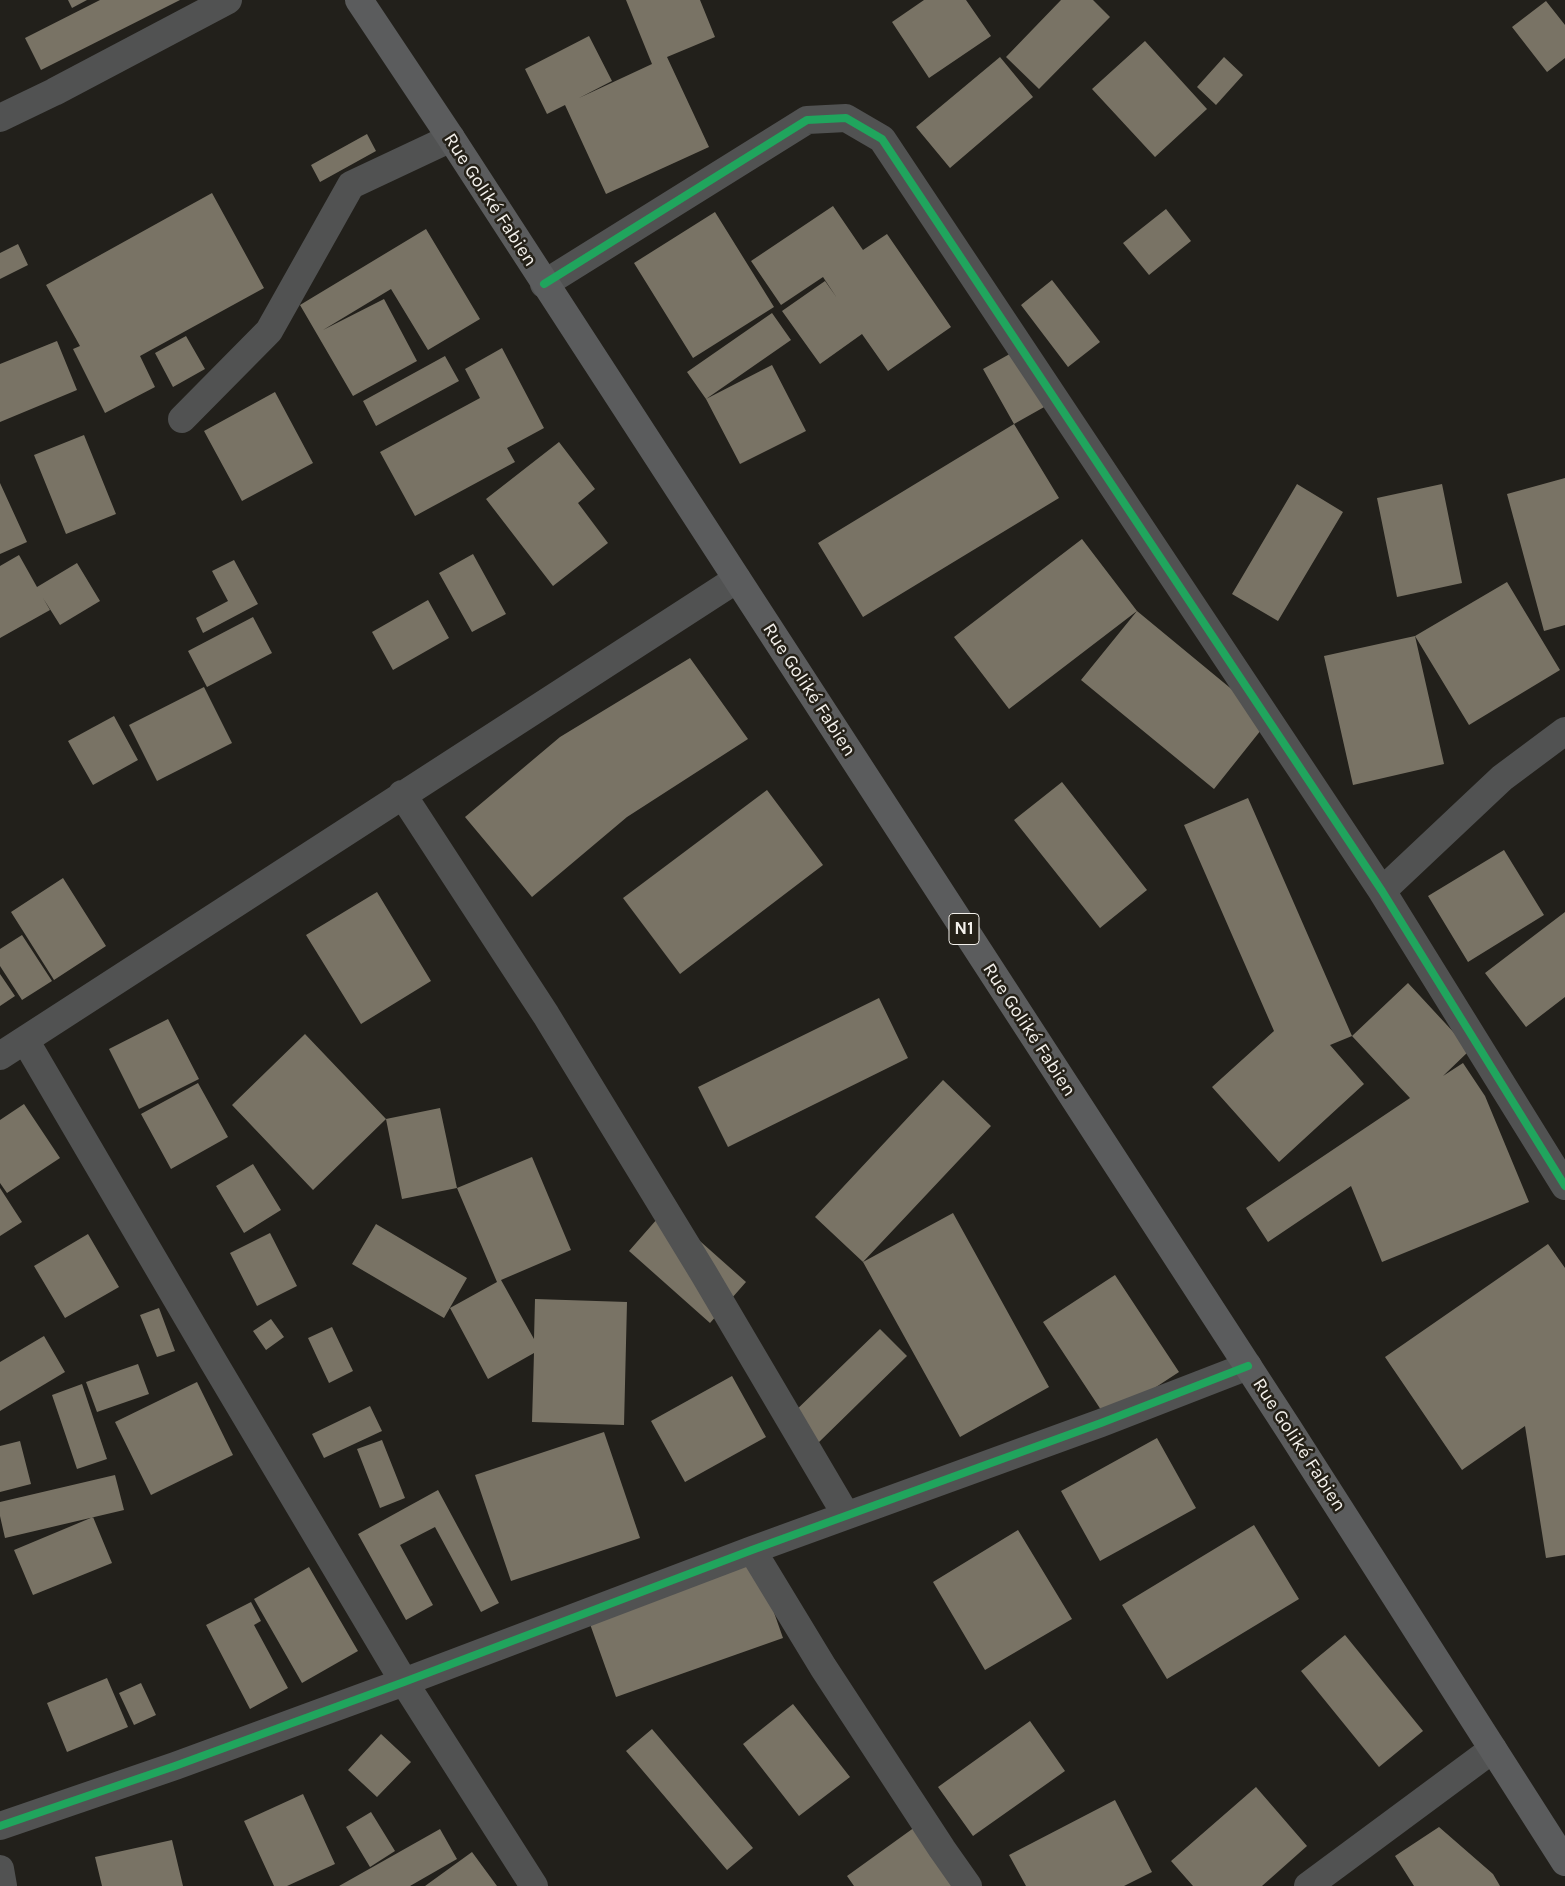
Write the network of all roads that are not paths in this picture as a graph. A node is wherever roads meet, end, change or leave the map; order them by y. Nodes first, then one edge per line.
1 (228, 0) edge
2 (358, 0) edge
3 (0, 118) edge
4 (451, 138) junction
5 (544, 284) junction
6 (182, 419) dead end
7 (736, 579) junction
8 (1565, 731) edge
9 (402, 794) junction
10 (1382, 890) junction
11 (25, 1040) junction
12 (0, 1056) edge
13 (1565, 1186) edge
14 (1248, 1366) junction
15 (846, 1515) junction
16 (752, 1550) junction
17 (404, 1682) junction
18 (1493, 1749) junction
19 (0, 1826) edge
20 (1565, 1862) edge
21 (0, 1869) edge
22 (3, 1886) edge
23 (534, 1886) edge
24 (968, 1886) edge
25 (1308, 1886) edge

1 - 3 street
2 - 4 highway, Rue Goliké Fabien / N1
4 - 5 highway, Rue Goliké Fabien / N1
4 - 6 street
5 - 7 highway, Rue Goliké Fabien / N1
5 - 10 street
7 - 9 street
7 - 14 highway, Rue Goliké Fabien / N1
8 - 10 street
9 - 11 street
9 - 15 street
10 - 13 street
11 - 12 street
11 - 17 street
14 - 15 street
14 - 18 highway, Rue Goliké Fabien / N1
15 - 16 street
16 - 17 street
16 - 24 street
17 - 19 street
17 - 23 street
18 - 20 highway, Rue Goliké Fabien / N1
18 - 25 street
21 - 22 street

